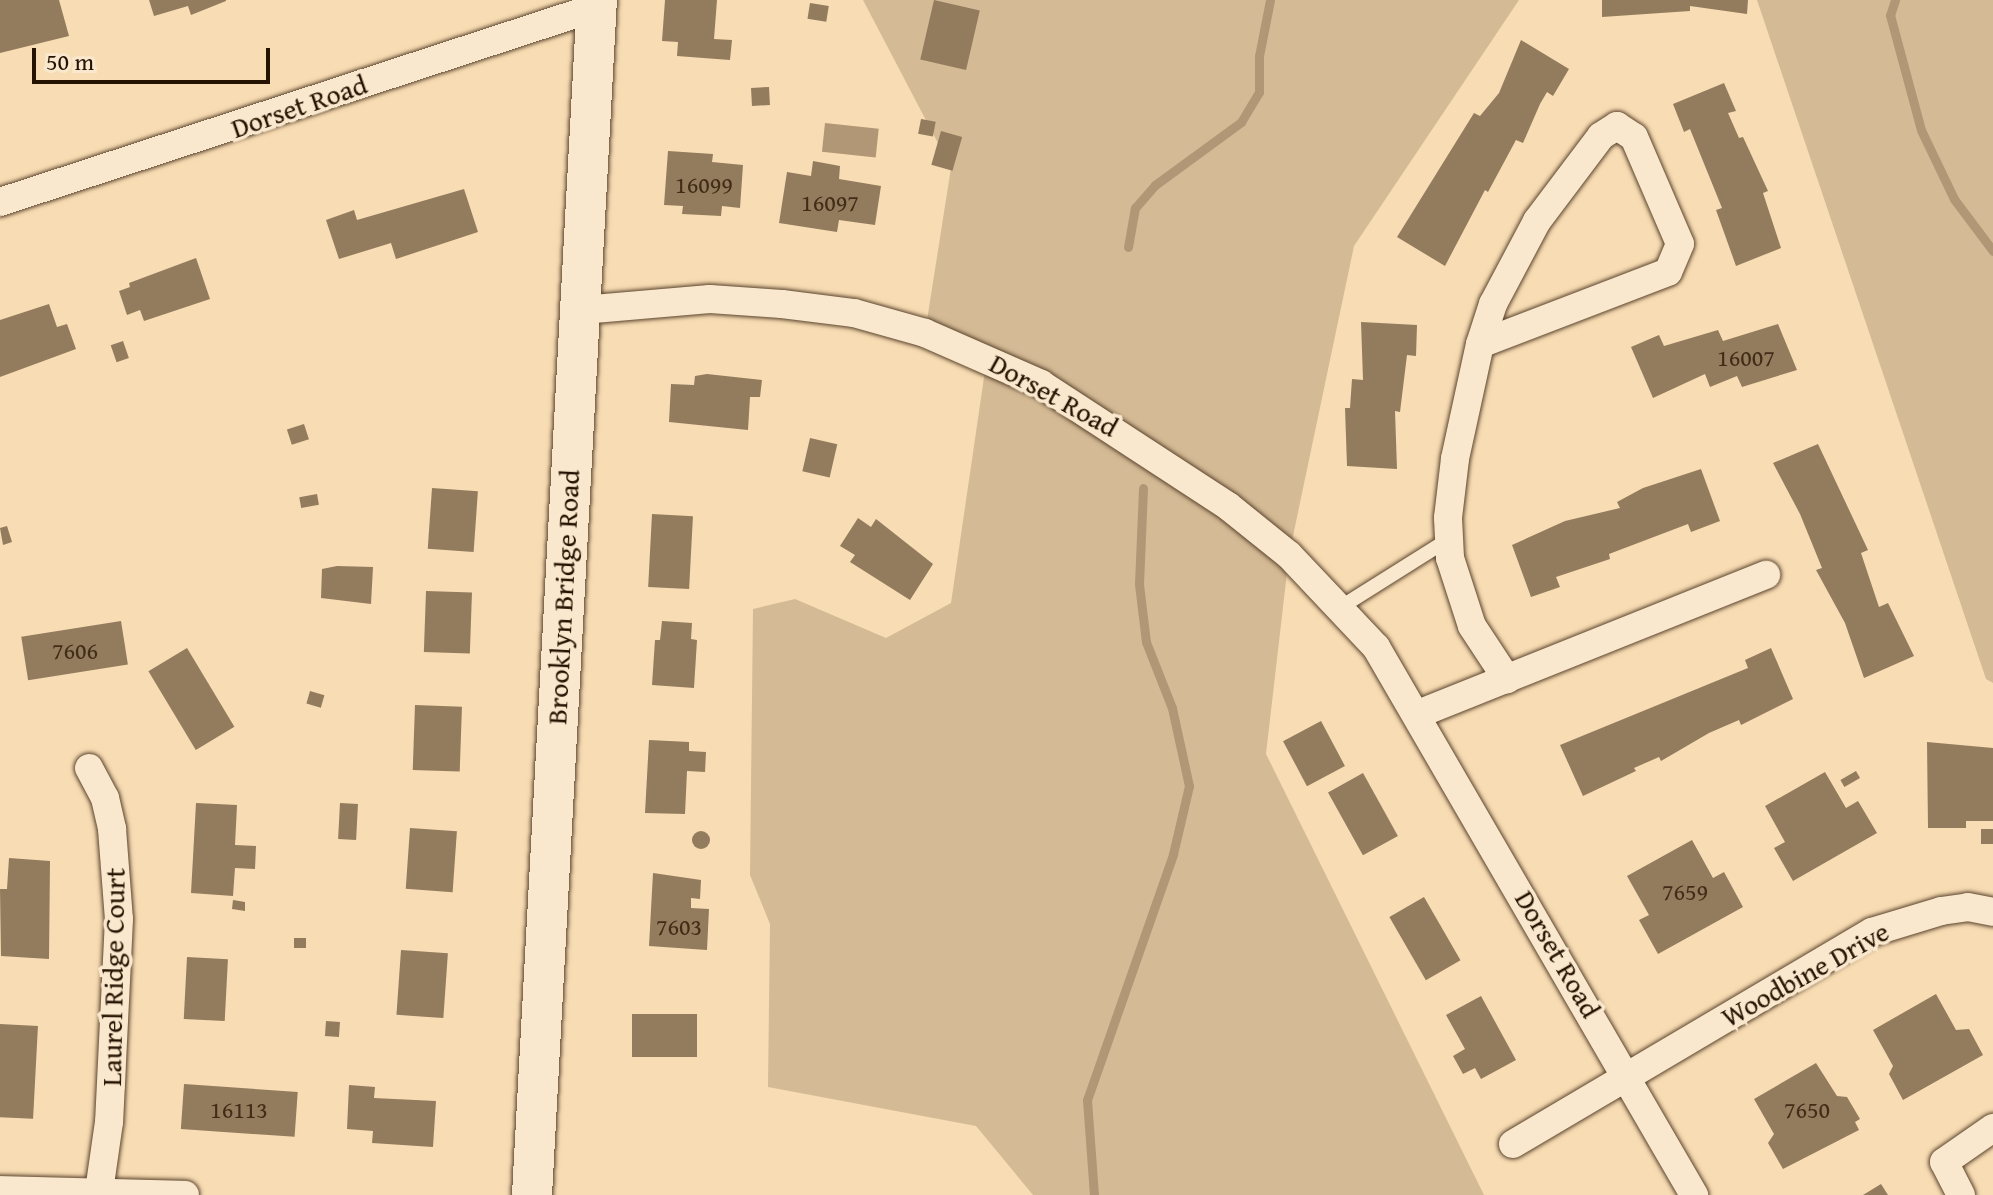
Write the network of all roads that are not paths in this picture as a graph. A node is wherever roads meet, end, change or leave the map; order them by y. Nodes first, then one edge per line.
1 (597, 4) edge
2 (0, 202) edge
3 (582, 310) junction
4 (1480, 344) junction
5 (1449, 539) junction
6 (1766, 575) dead end
7 (1341, 607) junction
8 (1507, 679) junction
9 (1418, 714) junction
10 (89, 768) dead end
11 (1993, 912) edge
12 (1627, 1073) junction
13 (1993, 1128) edge
14 (1513, 1144) dead end
15 (0, 1190) edge
16 (99, 1191) junction
17 (185, 1195) edge
18 (532, 1195) edge
19 (1694, 1195) edge
20 (1961, 1195) edge

1 - 2 street, Dorset Road
1 - 3 street, Brooklyn Bridge Road
3 - 7 street, Dorset Road
3 - 18 street, Brooklyn Bridge Road
4 - 4 street
4 - 5 street
5 - 7 lane
5 - 8 street
6 - 8 street
7 - 9 street, Dorset Road
8 - 9 street
9 - 12 street, Dorset Road
10 - 16 street, Laurel Ridge Court
11 - 12 street, Woodbine Drive
12 - 14 street, Woodbine Drive
12 - 19 street, Dorset Road
13 - 20 street
15 - 16 street
16 - 17 street

